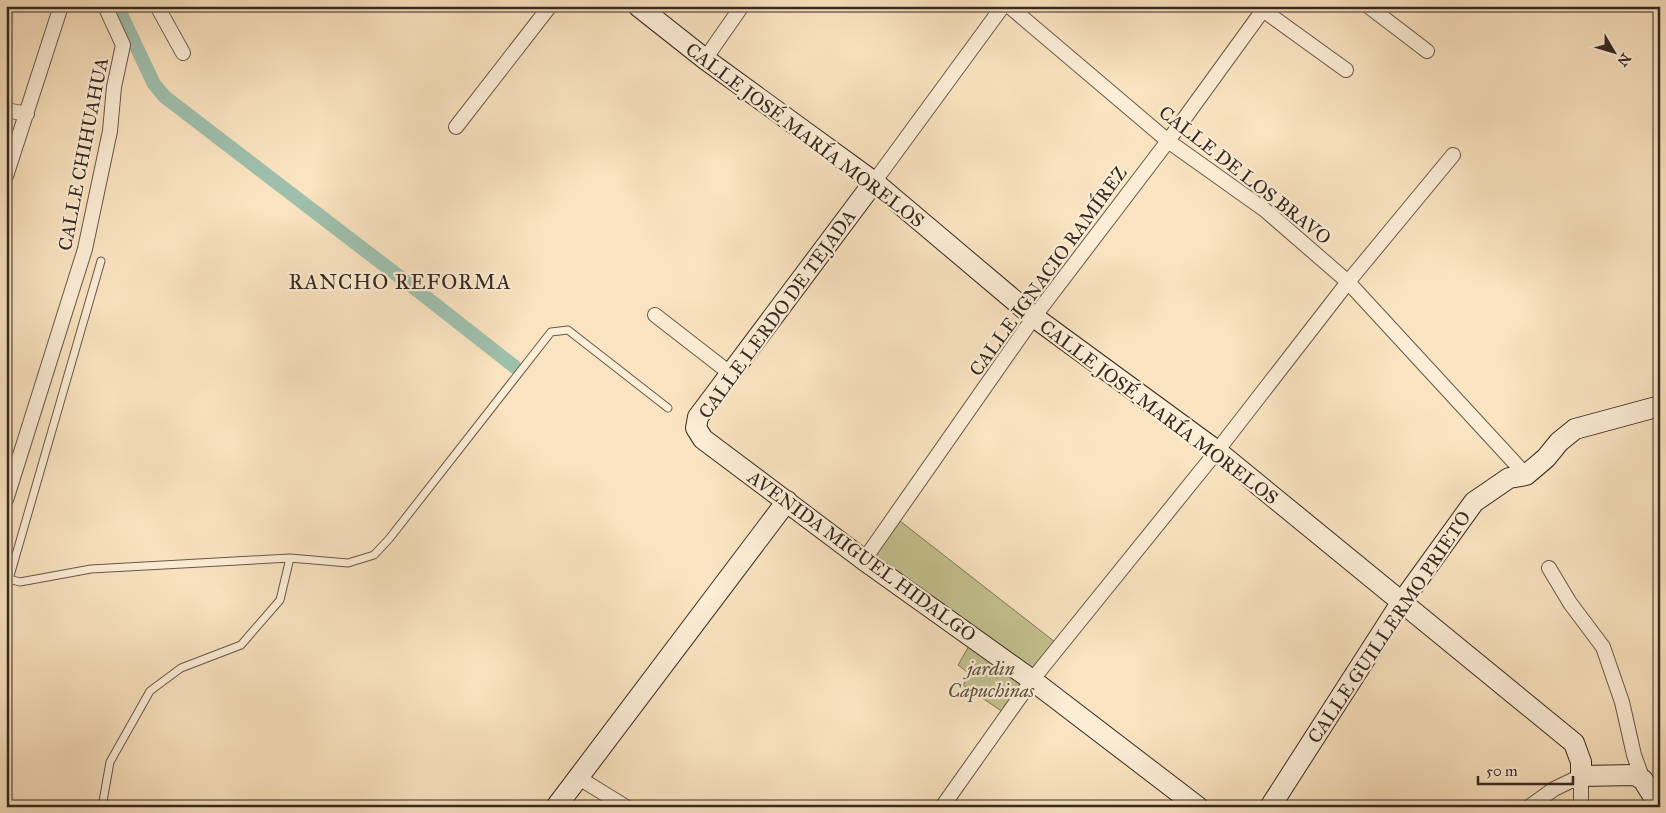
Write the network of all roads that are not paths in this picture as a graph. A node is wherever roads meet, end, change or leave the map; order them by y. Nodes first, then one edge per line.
1 (61, 6) edge
2 (105, 6) edge
3 (157, 6) edge
4 (550, 6) edge
5 (638, 6) edge
6 (742, 6) edge
7 (1003, 6) edge
8 (1009, 6) edge
9 (1368, 6) edge
10 (1264, 8) edge
11 (1427, 51) dead end
12 (183, 53) dead end
13 (705, 59) junction
14 (1346, 70) dead end
15 (6, 110) edge
16 (27, 114) junction
17 (456, 127) dead end
18 (1168, 141) junction
19 (1452, 155) dead end
20 (6, 176) edge
21 (874, 182) junction
22 (101, 261) dead end
23 (1348, 282) junction
24 (655, 314) dead end
25 (1034, 317) junction
26 (731, 374) junction
27 (1660, 406) edge
28 (668, 408) dead end
29 (696, 428) joint
30 (1217, 451) junction
31 (1526, 475) junction
32 (6, 500) edge
33 (787, 501) junction
34 (290, 558) junction
35 (864, 560) junction
36 (1549, 568) dead end
37 (1401, 603) junction
38 (1032, 680) junction
39 (1582, 776) junction
40 (579, 778) junction
41 (1644, 780) junction
42 (102, 807) edge
43 (556, 807) edge
44 (626, 807) edge
45 (942, 807) edge
46 (1198, 807) edge
47 (1270, 807) edge
48 (1529, 807) edge
49 (1581, 807) edge
50 (1660, 807) edge

1 - 16 street
2 - 32 street, CALLE CHIHUAHUA
3 - 12 street
4 - 17 street
5 - 13 street, CALLE JOSÉ MARÍA MORELOS
6 - 13 street
7 - 21 street, CALLE LERDO DE TEJADA
8 - 18 street, CALLE DE LOS BRAVO
9 - 11 street
10 - 14 street
10 - 18 street, CALLE IGNACIO RAMÍREZ
13 - 21 street, CALLE JOSÉ MARÍA MORELOS
15 - 16 street
16 - 20 street
18 - 23 street, CALLE DE LOS BRAVO
18 - 25 street, CALLE IGNACIO RAMÍREZ
19 - 23 street
21 - 25 street, CALLE JOSÉ MARÍA MORELOS
21 - 26 street, CALLE LERDO DE TEJADA
22 - 34 lane
23 - 30 street
23 - 31 street, CALLE DE LOS BRAVO
24 - 26 street
25 - 30 street, CALLE JOSÉ MARÍA MORELOS
25 - 35 street, CALLE IGNACIO RAMÍREZ
26 - 29 street, CALLE LERDO DE TEJADA
27 - 31 street, CALLE GUILLERMO PRIETO
28 - 34 lane
29 - 33 street, AVENIDA MIGUEL HIDALGO
30 - 37 street, CALLE JOSÉ MARÍA MORELOS
30 - 38 street
31 - 37 street, CALLE GUILLERMO PRIETO
33 - 35 street, AVENIDA MIGUEL HIDALGO
33 - 40 street
34 - 42 lane
35 - 38 street, AVENIDA MIGUEL HIDALGO
36 - 41 street
37 - 39 street, CALLE JOSÉ MARÍA MORELOS
37 - 47 street, CALLE GUILLERMO PRIETO
38 - 45 street
38 - 46 street, AVENIDA MIGUEL HIDALGO
39 - 41 street
39 - 48 street
39 - 49 street
40 - 43 street
40 - 44 street
41 - 50 street

